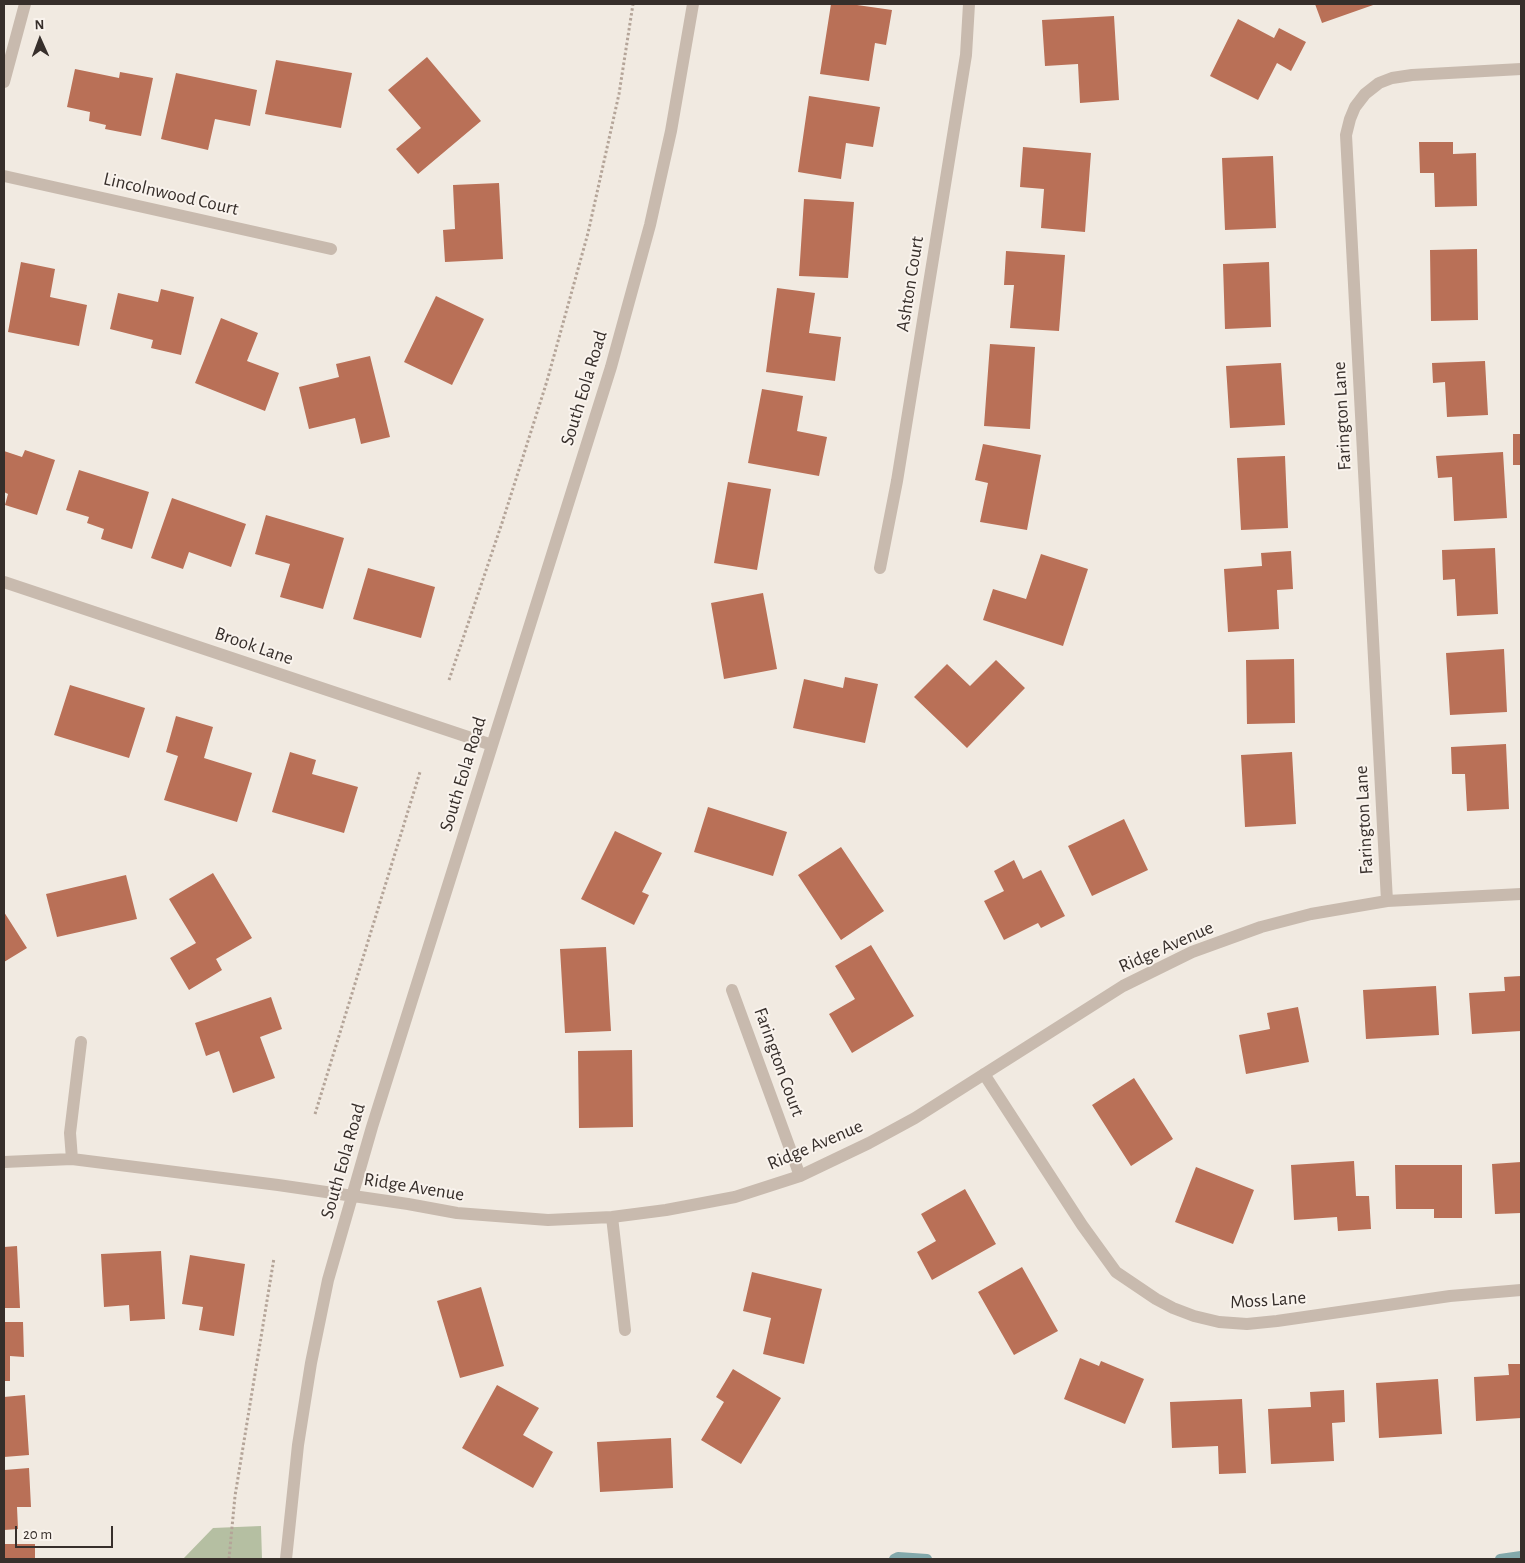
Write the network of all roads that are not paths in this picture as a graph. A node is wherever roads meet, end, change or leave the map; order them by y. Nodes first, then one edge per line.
1 (25, 4) edge
2 (693, 4) edge
3 (969, 4) edge
4 (1521, 69) edge
5 (4, 82) edge
6 (4, 176) edge
7 (331, 249) dead end
8 (880, 568) dead end
9 (4, 582) edge
10 (492, 745) junction
11 (1521, 894) edge
12 (1387, 901) junction
13 (732, 990) dead end
14 (81, 1042) dead end
15 (984, 1074) junction
16 (72, 1159) junction
17 (4, 1162) edge
18 (800, 1176) junction
19 (352, 1196) junction
20 (612, 1217) junction
21 (1521, 1290) edge
22 (625, 1330) dead end
23 (286, 1559) edge

1 - 5 street
2 - 10 street, South Eola Road
3 - 8 street, Ashton Court
4 - 12 street, Farington Lane
6 - 7 street, Lincolnwood Court
9 - 10 street, Brook Lane
10 - 19 street, South Eola Road
11 - 12 street, Ridge Avenue
12 - 15 street, Ridge Avenue
13 - 18 street, Farington Court
14 - 16 street
15 - 18 street, Ridge Avenue
15 - 21 street, Moss Lane
16 - 17 street, Ridge Avenue
16 - 19 street, Ridge Avenue
18 - 20 street, Ridge Avenue
19 - 20 street, Ridge Avenue
19 - 23 street, South Eola Road
20 - 22 street

